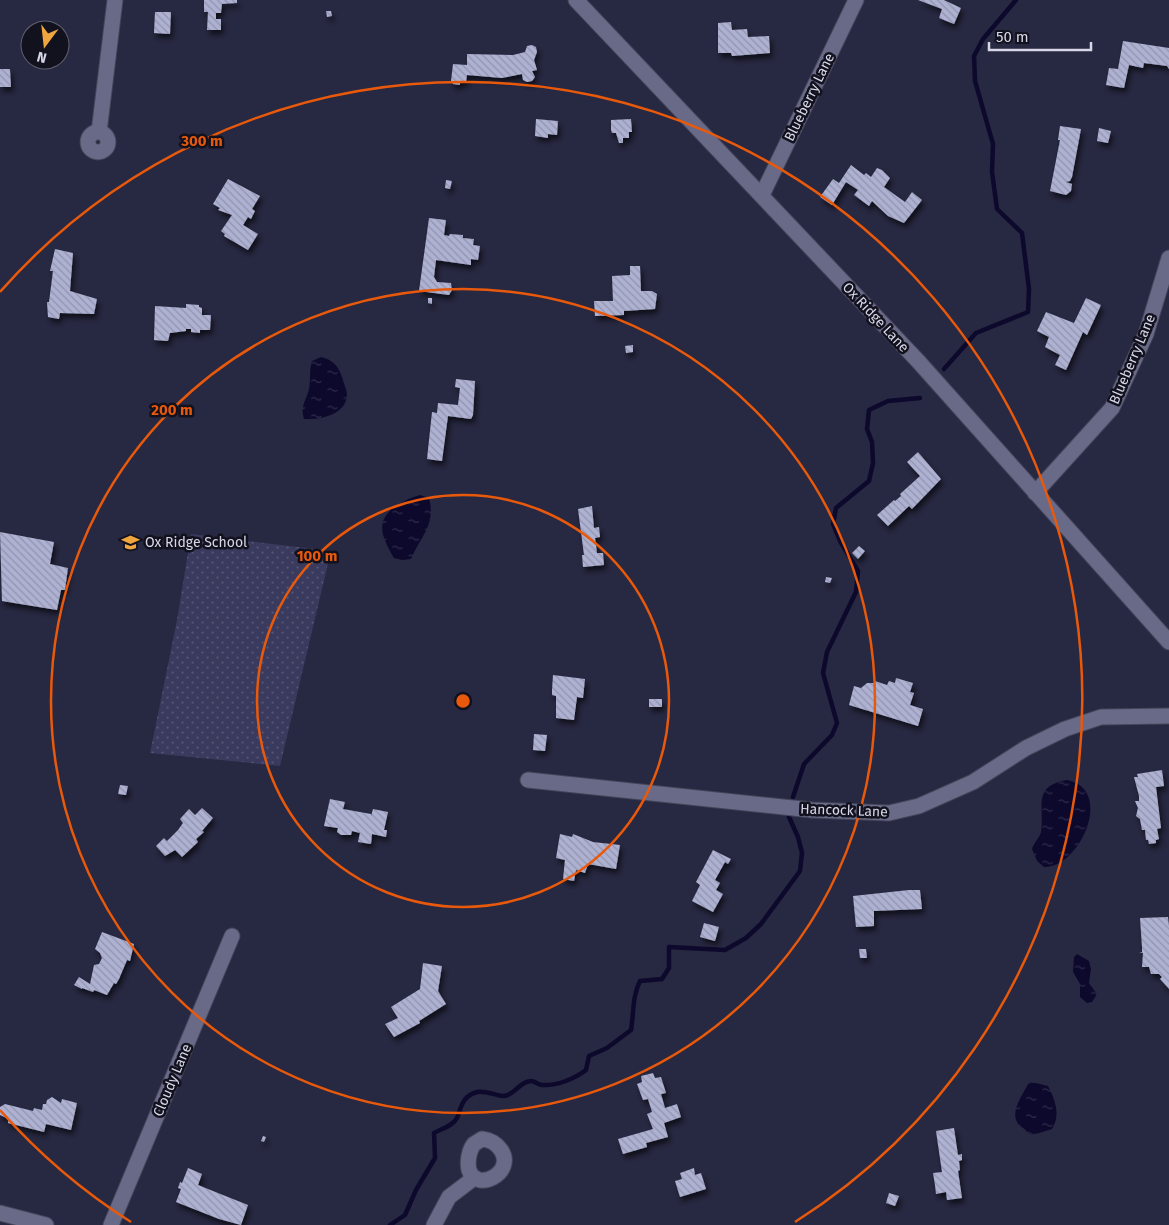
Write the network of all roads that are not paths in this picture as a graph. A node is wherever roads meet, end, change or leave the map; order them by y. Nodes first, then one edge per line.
1 (115, 0) edge
2 (576, 0) edge
3 (856, 0) edge
4 (99, 132) dead end
5 (762, 195) junction
6 (1169, 258) edge
7 (1035, 493) junction
8 (1169, 642) edge
9 (1169, 716) edge
10 (528, 780) dead end
11 (232, 936) dead end
12 (474, 1178) dead end
13 (0, 1213) edge
14 (46, 1225) edge
15 (111, 1225) edge
16 (434, 1225) edge

1 - 4 street
2 - 5 street, Ox Ridge Lane
3 - 5 street, Blueberry Lane
5 - 7 street, Ox Ridge Lane
6 - 7 street, Blueberry Lane
7 - 8 street, Ox Ridge Lane
9 - 10 street, Hancock Lane
11 - 15 street, Cloudy Lane
12 - 16 street
13 - 14 street

